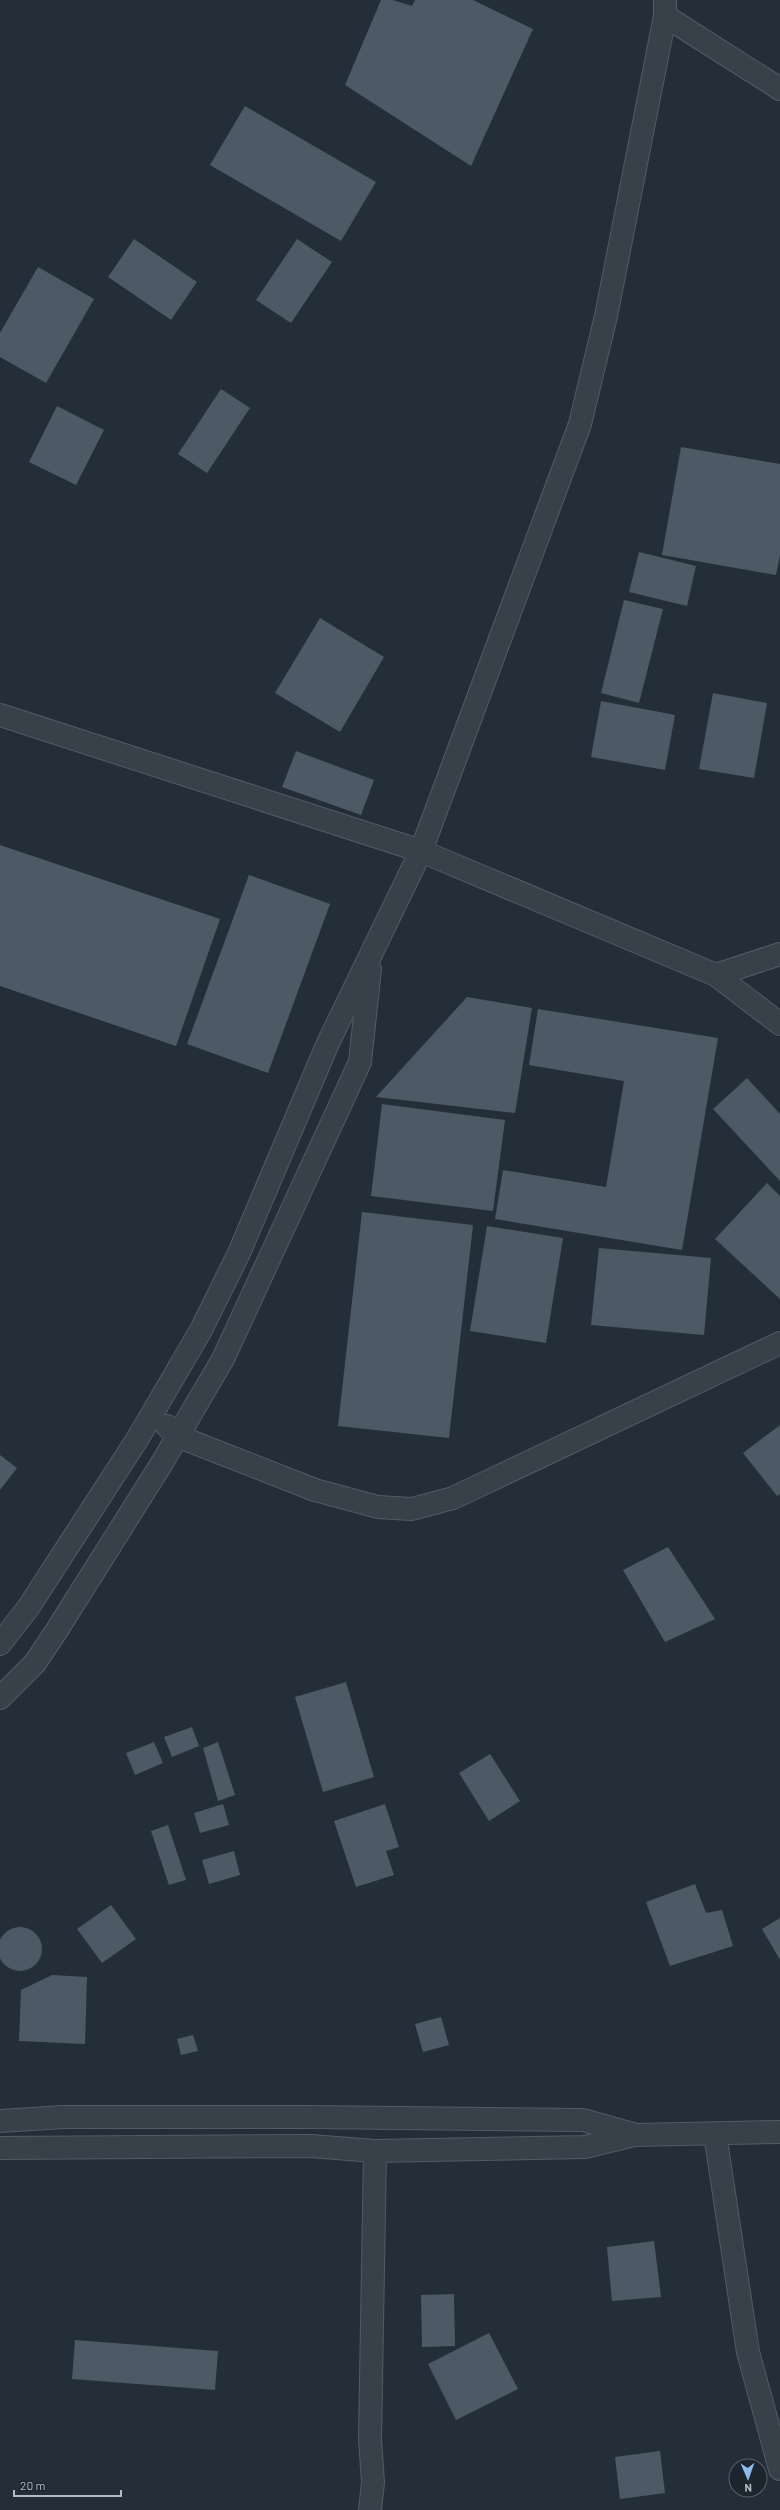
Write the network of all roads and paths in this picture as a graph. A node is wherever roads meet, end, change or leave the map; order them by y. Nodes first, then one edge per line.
1 (665, 8) edge
2 (780, 90) edge
3 (0, 715) edge
4 (421, 851) junction
5 (372, 954) junction
6 (780, 954) edge
7 (716, 975) junction
8 (780, 1024) edge
9 (780, 1342) edge
10 (154, 1413) junction
11 (177, 1436) junction
12 (0, 1644) edge
13 (0, 1698) edge
14 (63, 2117) junction
15 (310, 2117) junction
16 (0, 2121) edge
17 (780, 2132) edge
18 (715, 2134) junction
19 (634, 2135) junction
20 (311, 2146) junction
21 (65, 2147) junction
22 (0, 2148) edge
23 (375, 2151) junction
24 (780, 2469) edge
25 (370, 2510) edge

1 - 2 street
1 - 4 street
3 - 4 street
4 - 5 street
4 - 7 street
5 - 10 street
5 - 11 street
6 - 7 street
7 - 8 street
9 - 11 street
10 - 11 street
10 - 12 street
11 - 13 street
14 - 15 street
14 - 16 street
14 - 21 street
15 - 19 street
15 - 20 street
17 - 18 street
18 - 19 street
18 - 24 street
19 - 23 street
20 - 21 street
20 - 23 street
21 - 22 street
23 - 25 street

